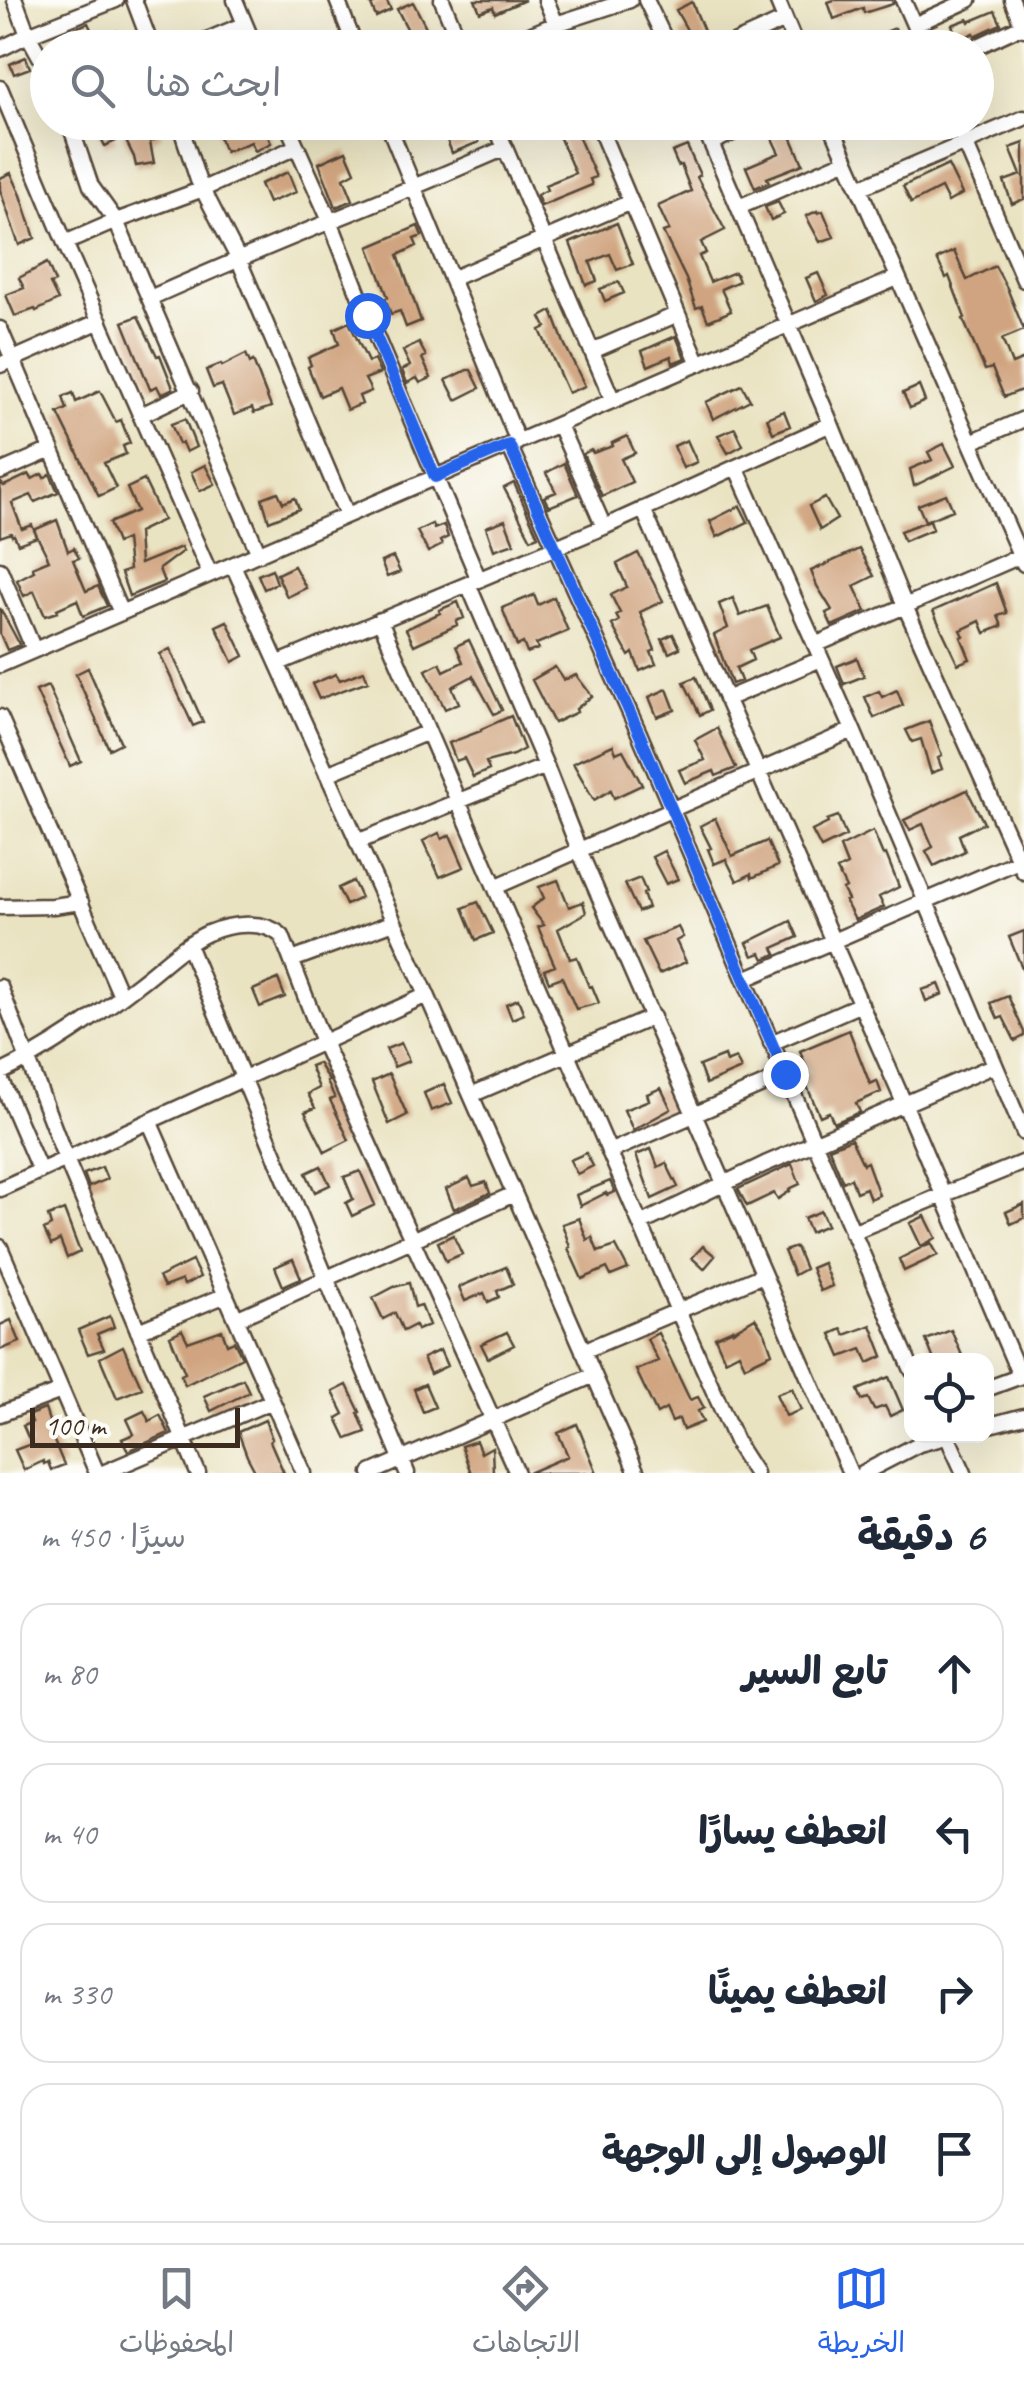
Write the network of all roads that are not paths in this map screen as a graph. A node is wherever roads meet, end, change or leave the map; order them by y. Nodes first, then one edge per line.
1 (15, 0) edge
2 (116, 0) edge
3 (134, 0) edge
4 (235, 0) edge
5 (337, 0) edge
6 (442, 0) edge
7 (546, 0) edge
8 (630, 0) edge
9 (646, 0) edge
10 (777, 0) edge
11 (904, 0) edge
12 (969, 0) edge
13 (1012, 0) edge
14 (785, 20) junction
15 (245, 24) junction
16 (556, 24) junction
17 (914, 25) junction
18 (1024, 26) edge
19 (43, 30) edge
20 (145, 30) edge
21 (231, 30) edge
22 (248, 30) edge
23 (349, 30) edge
24 (454, 30) edge
25 (542, 30) edge
26 (558, 30) edge
27 (660, 30) edge
28 (763, 30) edge
29 (789, 30) edge
30 (916, 30) edge
31 (28, 36) junction
32 (994, 39) edge
33 (30, 40) edge
34 (0, 50) edge
35 (0, 88) edge
36 (1024, 118) edge
37 (994, 130) edge
38 (76, 140) edge
39 (184, 140) edge
40 (293, 140) edge
41 (394, 140) edge
42 (502, 140) edge
43 (605, 140) edge
44 (709, 140) edge
45 (717, 140) edge
46 (838, 140) edge
47 (969, 140) edge
48 (964, 142) junction
49 (710, 143) junction
50 (296, 147) junction
51 (505, 148) junction
52 (847, 160) junction
53 (203, 188) junction
54 (414, 188) junction
55 (859, 188) junction
56 (631, 202) junction
57 (739, 206) junction
58 (116, 220) junction
59 (330, 221) junction
60 (544, 240) junction
61 (65, 243) junction
62 (238, 258) junction
63 (897, 278) junction
64 (451, 279) junction
65 (1024, 280) edge
66 (150, 298) junction
67 (678, 314) junction
68 (100, 320) junction
69 (788, 326) junction
70 (0, 329) edge
71 (592, 351) junction
72 (6, 362) edge
73 (699, 364) junction
74 (191, 391) junction
75 (614, 401) junction
76 (141, 415) junction
77 (1024, 418) edge
78 (830, 424) junction
79 (559, 425) junction
80 (971, 442) junction
81 (514, 443) junction
82 (51, 450) junction
83 (736, 467) junction
84 (0, 472) edge
85 (435, 477) junction
86 (643, 509) junction
87 (346, 515) junction
88 (604, 527) junction
89 (556, 547) junction
90 (259, 554) junction
91 (1022, 560) edge
92 (233, 565) junction
93 (0, 570) edge
94 (210, 574) junction
95 (473, 582) junction
96 (905, 606) junction
97 (121, 612) junction
98 (380, 620) junction
99 (34, 650) junction
100 (818, 652) junction
101 (279, 663) junction
102 (0, 665) edge
103 (726, 699) junction
104 (0, 718) edge
105 (853, 730) junction
106 (428, 732) junction
107 (546, 766) junction
108 (759, 772) junction
109 (327, 774) junction
110 (459, 802) junction
111 (671, 810) junction
112 (357, 842) junction
113 (579, 850) junction
114 (1022, 864) edge
115 (495, 887) junction
116 (80, 902) junction
117 (926, 902) junction
118 (0, 907) edge
119 (394, 922) junction
120 (834, 941) junction
121 (188, 945) junction
122 (292, 960) junction
123 (745, 979) junction
124 (0, 987) edge
125 (427, 995) junction
126 (122, 996) junction
127 (860, 1004) junction
128 (652, 1018) junction
129 (324, 1042) junction
130 (771, 1043) junction
131 (566, 1055) junction
132 (29, 1060) junction
133 (995, 1065) junction
134 (785, 1074) junction
135 (0, 1076) edge
136 (242, 1079) junction
137 (471, 1095) junction
138 (904, 1103) junction
139 (693, 1114) junction
140 (150, 1122) junction
141 (1024, 1133) edge
142 (814, 1143) junction
143 (609, 1152) junction
144 (66, 1159) junction
145 (1024, 1162) edge
146 (40, 1170) junction
147 (724, 1184) junction
148 (0, 1189) edge
149 (514, 1194) junction
150 (943, 1194) junction
151 (640, 1224) junction
152 (852, 1232) junction
153 (412, 1239) junction
154 (0, 1247) edge
155 (763, 1275) junction
156 (327, 1280) junction
157 (226, 1295) junction
158 (678, 1311) junction
159 (236, 1319) junction
160 (138, 1331) junction
161 (583, 1351) junction
162 (905, 1353) edge
163 (594, 1376) junction
164 (1022, 1376) edge
165 (994, 1386) edge
166 (61, 1391) junction
167 (272, 1401) junction
168 (0, 1414) edge
169 (1024, 1416) edge
170 (493, 1420) junction
171 (994, 1424) edge
172 (184, 1440) junction
173 (923, 1443) edge
174 (952, 1443) edge
175 (404, 1467) edge
176 (100, 1473) edge
177 (198, 1473) edge
178 (304, 1473) edge
179 (371, 1473) edge
180 (517, 1473) edge
181 (637, 1473) edge
182 (754, 1473) edge
183 (850, 1473) edge
184 (865, 1473) edge
185 (964, 1473) edge

1 - 31 street
2 - 19 street
3 - 20 street
4 - 15 street
5 - 23 street
6 - 24 street
7 - 16 street
8 - 16 street
9 - 27 street
10 - 14 street
11 - 17 street
12 - 17 street
13 - 18 street
14 - 28 street
14 - 29 street
15 - 21 street
15 - 22 street
16 - 25 street
16 - 26 street
17 - 30 street
18 - 32 street
31 - 33 street
31 - 34 street
35 - 61 street
36 - 37 street
38 - 58 street
39 - 53 street
40 - 50 street
41 - 54 street
42 - 51 street
43 - 56 street
44 - 49 street
45 - 49 street
46 - 52 street
47 - 48 street
48 - 55 street
48 - 65 street
49 - 57 street
50 - 53 street
50 - 59 street
51 - 54 street
51 - 60 street
52 - 55 street
52 - 57 street
53 - 58 street
53 - 62 street
54 - 59 street
54 - 64 street
55 - 63 street
56 - 60 street
56 - 67 street
57 - 69 street
58 - 61 street
58 - 66 street
59 - 62 street
59 - 85 street
60 - 64 street
60 - 71 street
61 - 68 street
62 - 66 street
62 - 87 street
63 - 69 street
63 - 80 street
64 - 81 street
66 - 74 street
67 - 71 street
67 - 73 street
68 - 72 street
68 - 76 street
69 - 73 street
69 - 78 street
70 - 72 street
71 - 75 street
72 - 82 street
73 - 75 street
74 - 76 street
74 - 90 street
75 - 79 street
76 - 94 street
77 - 80 street
78 - 83 street
78 - 96 street
79 - 81 street
79 - 88 street
80 - 91 street
81 - 85 street
81 - 89 street
82 - 84 street
82 - 97 street
83 - 86 street
83 - 100 street
85 - 87 street
85 - 95 street
86 - 88 street
86 - 103 street
87 - 90 street
88 - 89 street
89 - 95 street
89 - 111 street
90 - 92 street
91 - 96 street
92 - 94 street
92 - 101 street
93 - 99 street
94 - 97 street
95 - 98 street
95 - 107 street
96 - 100 street
96 - 114 street
97 - 99 street
98 - 101 street
98 - 106 street
99 - 102 street
100 - 103 street
100 - 105 street
101 - 109 street
103 - 108 street
104 - 116 street
105 - 108 street
105 - 117 street
106 - 109 street
106 - 110 street
107 - 110 street
107 - 113 street
108 - 111 street
108 - 120 street
109 - 112 street
110 - 112 street
110 - 115 street
111 - 113 street
111 - 123 street
112 - 119 street
113 - 115 street
113 - 128 street
114 - 117 street
115 - 131 street
116 - 118 street
116 - 126 street
117 - 120 street
117 - 133 street
119 - 122 street
119 - 125 street
120 - 123 street
120 - 127 street
121 - 122 street
121 - 126 street
121 - 136 street
122 - 129 street
123 - 130 street
124 - 132 street
125 - 129 street
125 - 137 street
126 - 132 street
127 - 130 street
127 - 138 street
128 - 131 street
128 - 139 street
129 - 136 street
129 - 153 street
130 - 134 street
131 - 137 street
131 - 143 street
132 - 135 street
132 - 144 street
133 - 138 street
133 - 141 street
134 - 139 street
134 - 142 street
135 - 146 street
136 - 140 street
136 - 156 street
137 - 149 street
138 - 142 street
138 - 150 street
139 - 143 street
139 - 147 street
140 - 144 street
140 - 157 street
142 - 147 street
142 - 152 street
143 - 151 street
144 - 146 street
144 - 160 street
145 - 150 street
146 - 148 street
147 - 151 street
147 - 155 street
149 - 153 street
149 - 161 street
150 - 152 street
150 - 164 street
151 - 158 street
152 - 162 street
153 - 156 street
153 - 170 street
154 - 166 street
155 - 158 street
155 - 183 street
156 - 159 street
156 - 175 street
157 - 159 street
157 - 160 street
158 - 161 street
158 - 182 street
159 - 167 street
160 - 172 street
161 - 163 street
163 - 170 street
163 - 181 street
164 - 165 street
166 - 168 street
166 - 176 street
167 - 172 street
167 - 178 street
169 - 171 street
170 - 175 street
170 - 180 street
172 - 176 street
172 - 177 street
173 - 184 street
174 - 185 street
175 - 179 street

